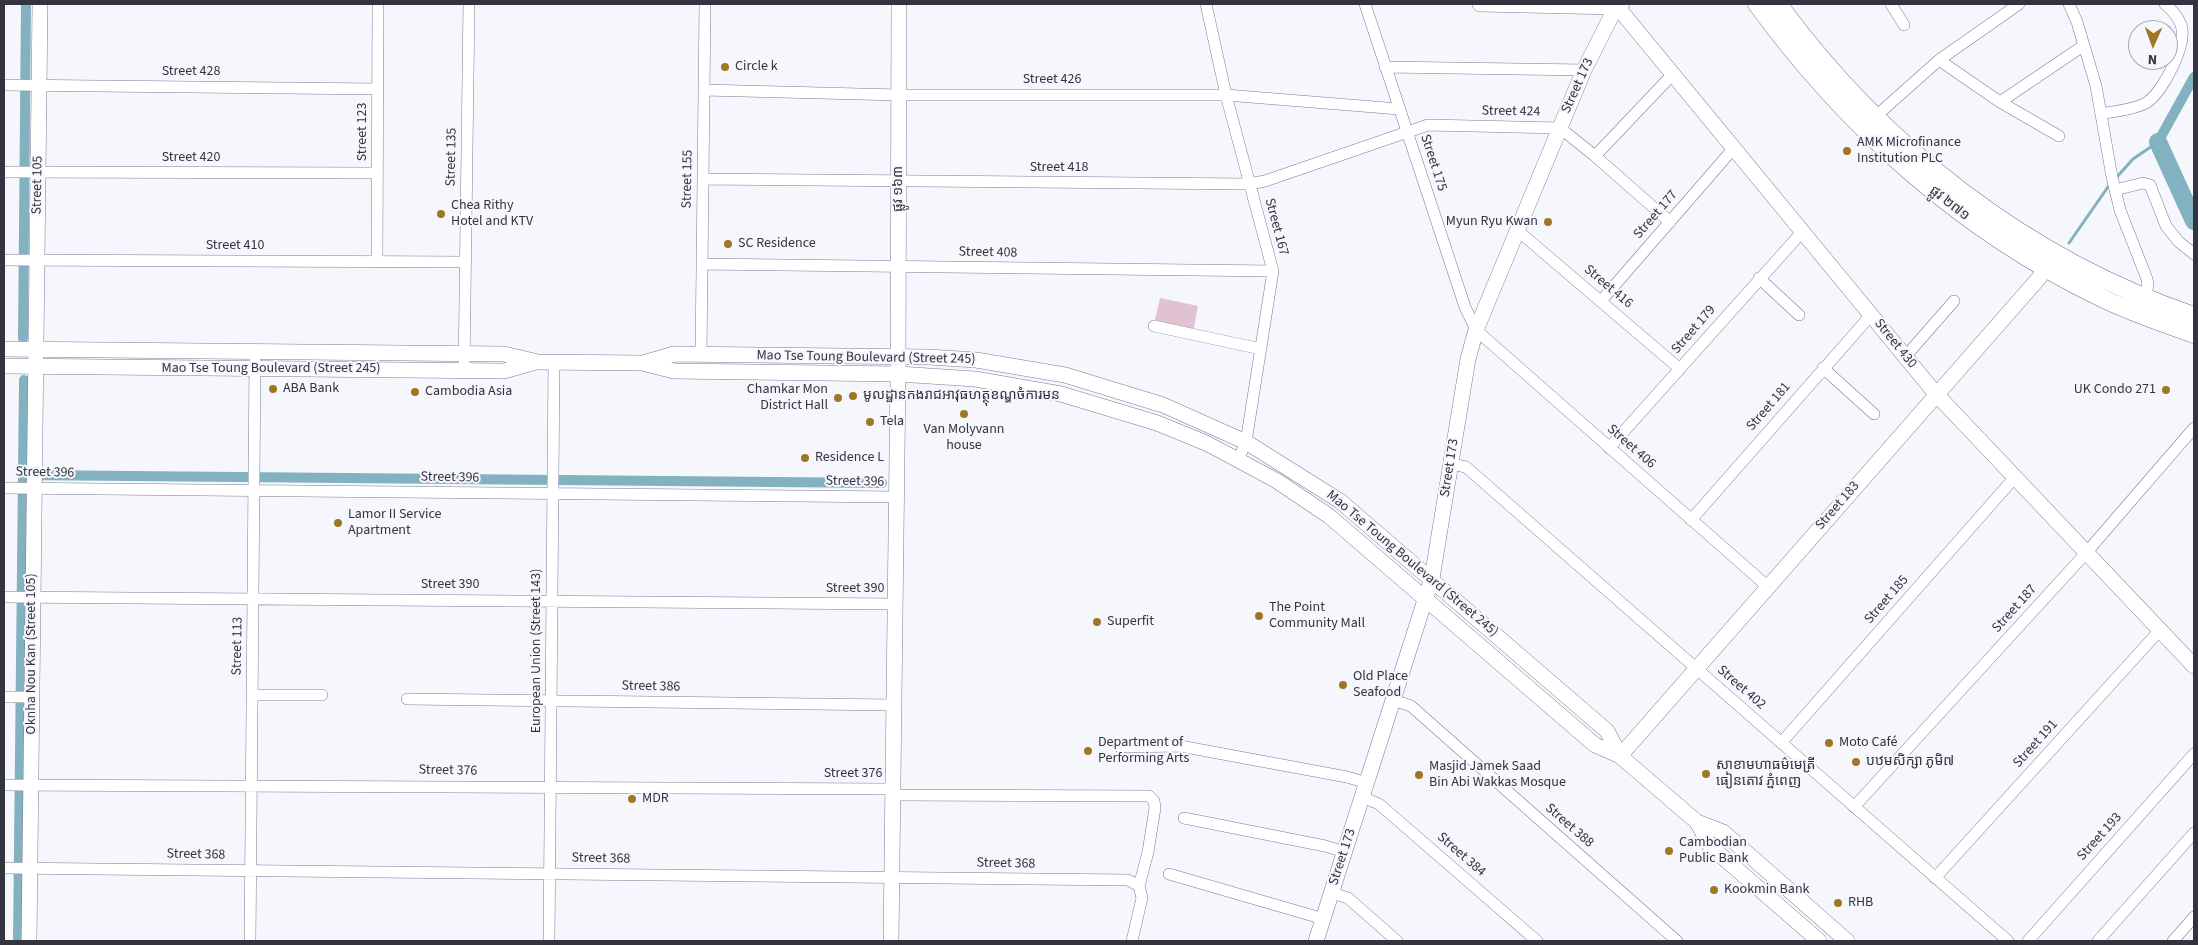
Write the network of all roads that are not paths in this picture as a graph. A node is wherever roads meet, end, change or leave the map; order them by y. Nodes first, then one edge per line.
1 (40, 4) edge
2 (378, 4) edge
3 (468, 4) edge
4 (705, 4) edge
5 (899, 4) edge
6 (1206, 4) edge
7 (1365, 4) edge
8 (1480, 4) edge
9 (1756, 4) edge
10 (1778, 4) edge
11 (1891, 4) edge
12 (2019, 4) edge
13 (2069, 4) edge
14 (2165, 4) edge
15 (1618, 5) edge
16 (1904, 25) dead end
17 (2083, 46) junction
18 (1939, 60) junction
19 (1385, 67) junction
20 (1584, 70) junction
21 (1672, 75) junction
22 (4, 85) edge
23 (35, 86) junction
24 (378, 88) junction
25 (704, 90) junction
26 (899, 95) junction
27 (1226, 95) junction
28 (2000, 102) junction
29 (1399, 109) junction
30 (2101, 114) junction
31 (1875, 117) junction
32 (1560, 128) junction
33 (1407, 131) junction
34 (2059, 136) dead end
35 (1734, 149) junction
36 (1595, 156) junction
37 (4, 172) edge
38 (35, 172) junction
39 (377, 173) junction
40 (703, 179) junction
41 (899, 182) junction
42 (1249, 184) junction
43 (2114, 185) junction
44 (1670, 222) junction
45 (1517, 230) junction
46 (1802, 232) junction
47 (2194, 254) edge
48 (9, 260) edge
49 (33, 260) junction
50 (377, 261) junction
51 (2049, 261) junction
52 (466, 262) junction
53 (702, 264) junction
54 (898, 266) junction
55 (1273, 271) junction
56 (1759, 278) junction
57 (2144, 297) junction
58 (1601, 301) junction
59 (1954, 301) dead end
60 (1799, 314) dead end
61 (1871, 315) junction
62 (2194, 316) edge
63 (1154, 326) dead end
64 (1476, 330) junction
65 (2194, 334) edge
66 (4, 348) edge
67 (35, 349) junction
68 (1261, 349) junction
69 (255, 351) junction
70 (465, 353) junction
71 (701, 355) junction
72 (898, 357) junction
73 (1906, 357) junction
74 (538, 362) junction
75 (554, 362) junction
76 (642, 363) junction
77 (4, 366) edge
78 (35, 366) junction
79 (1017, 366) junction
80 (255, 368) junction
81 (1823, 368) junction
82 (1680, 369) junction
83 (464, 370) junction
84 (898, 374) junction
85 (1014, 384) junction
86 (1936, 394) junction
87 (1874, 414) dead end
88 (2194, 428) edge
89 (1246, 442) junction
90 (1609, 448) junction
91 (1238, 460) junction
92 (1451, 464) junction
93 (2015, 476) junction
94 (254, 481) junction
95 (29, 483) junction
96 (4, 488) edge
97 (553, 489) junction
98 (896, 497) junction
99 (1691, 520) junction
100 (2086, 553) junction
101 (1432, 578) junction
102 (1767, 586) junction
103 (4, 597) edge
104 (26, 597) junction
105 (1425, 598) junction
106 (253, 599) junction
107 (552, 601) junction
108 (895, 604) junction
109 (2160, 630) junction
110 (1513, 649) junction
111 (1501, 663) junction
112 (2194, 666) edge
113 (1696, 668) junction
114 (252, 695) junction
115 (322, 695) dead end
116 (19, 697) edge
117 (407, 699) dead end
118 (1393, 700) junction
119 (551, 701) junction
120 (894, 705) junction
121 (1781, 743) junction
122 (1120, 747) dead end
123 (2194, 754) edge
124 (1620, 756) junction
125 (251, 784) junction
126 (18, 785) edge
127 (550, 787) junction
128 (1364, 790) junction
129 (893, 792) junction
130 (1854, 807) junction
131 (1184, 818) dead end
132 (1697, 822) junction
133 (2194, 833) edge
134 (1345, 852) junction
135 (17, 868) edge
136 (250, 870) junction
137 (550, 874) junction
138 (1169, 874) dead end
139 (892, 878) junction
140 (1935, 878) junction
141 (1139, 886) junction
142 (1332, 892) junction
143 (2194, 917) edge
144 (1324, 919) junction
145 (29, 941) edge
146 (250, 941) edge
147 (549, 941) edge
148 (891, 941) edge
149 (1132, 941) edge
150 (1316, 941) edge
151 (1397, 941) edge
152 (1537, 941) edge
153 (1677, 941) edge
154 (1819, 941) edge
155 (1847, 941) edge
156 (2008, 941) edge
157 (2028, 941) edge
158 (2098, 941) edge
159 (2173, 941) edge

1 - 23 street, Street 105
2 - 24 street, Street 123
3 - 52 street, Street 135
4 - 25 street, Street 155
5 - 26 street, ផ្លូវ ១៦៣
6 - 27 street, Street 167
7 - 19 street, Street 175
8 - 15 street
9 - 51 main road, ផ្លូវ ២៧១
10 - 31 main road, ផ្លូវ ២៧១
11 - 16 street
12 - 18 street
13 - 17 street
14 - 30 street
15 - 20 street, Street 173
15 - 21 street, Street 430
17 - 28 street
17 - 30 street
18 - 28 street
18 - 31 street
19 - 20 street
19 - 29 street, Street 175
20 - 32 street, Street 173
21 - 35 street, Street 430
21 - 36 street
22 - 23 street, Street 428
23 - 24 street, Street 428
23 - 38 street, Street 105
24 - 39 street, Street 123
25 - 26 street, Street 426
25 - 40 street, Street 155
26 - 27 street, Street 426
26 - 41 street, ផ្លូវ ១៦៣
27 - 29 street, Street 426
27 - 42 street, Street 167
28 - 34 street
29 - 33 street, Street 175
30 - 43 street
31 - 51 main road, ផ្លូវ ២៧១
32 - 33 street, Street 424
32 - 36 street
32 - 45 street, Street 173
33 - 42 street, Street 418
33 - 64 street, Street 175
35 - 44 street, Street 177
35 - 46 street, Street 430
36 - 44 street
37 - 38 street, Street 420
38 - 39 street, Street 420
38 - 49 street, Street 105
39 - 50 street, Street 123
40 - 41 street, Street 418
40 - 53 street, Street 155
41 - 42 street, Street 418
41 - 54 street, ផ្លូវ ១៦៣
42 - 55 street, Street 167
43 - 47 street
43 - 57 street
44 - 58 street, Street 177
45 - 58 street, Street 416
45 - 64 street, Street 173
46 - 56 street, Street 179
46 - 61 street, Street 430
48 - 49 street, Street 410
49 - 50 street, Street 410
49 - 67 street, Street 105
50 - 52 street, Street 410
51 - 57 main road, ផ្លូវ ២៧១
51 - 65 main road, ផ្លូវ ២៧១
51 - 86 street, Street 183
52 - 70 street, Street 135
53 - 54 street, Street 408
53 - 71 street, Street 155
54 - 55 street, Street 408
54 - 72 street, ផ្លូវ ១៦៣
55 - 68 street, Street 167
56 - 60 street
56 - 82 street, Street 179
57 - 62 main road, ផ្លូវ ២៧១
58 - 82 street, Street 416
59 - 73 street
61 - 73 street, Street 430
61 - 81 street, Street 181
63 - 68 street
64 - 90 street, Street 406
64 - 92 street, Street 173
66 - 67 street, Mao Tse Toung Boulevard (Street 245)
67 - 69 street, Mao Tse Toung Boulevard (Street 245)
67 - 78 street, Street 105
68 - 89 street, Street 167
69 - 70 street, Mao Tse Toung Boulevard (Street 245)
69 - 80 street, Street 113
70 - 74 street, Mao Tse Toung Boulevard (Street 245)
70 - 83 street, Street 135
71 - 72 street, Mao Tse Toung Boulevard (Street 245)
71 - 76 street, Mao Tse Toung Boulevard (Street 245)
72 - 79 street, Mao Tse Toung Boulevard (Street 245)
72 - 84 street, ផ្លូវ ១៦៣
73 - 86 street, Street 430
74 - 75 street, Mao Tse Toung Boulevard (Street 245)
74 - 83 street, Mao Tse Toung Boulevard (Street 245)
75 - 76 street, Mao Tse Toung Boulevard (Street 245)
75 - 97 street, European Union (Street 143)
76 - 84 street, Mao Tse Toung Boulevard (Street 245)
77 - 78 street, Mao Tse Toung Boulevard (Street 245)
78 - 80 street, Mao Tse Toung Boulevard (Street 245)
78 - 95 street, Oknha Nou Kan (Street 105)
79 - 85 street
79 - 89 street, Mao Tse Toung Boulevard (Street 245)
80 - 83 street, Mao Tse Toung Boulevard (Street 245)
80 - 94 street, Street 113
81 - 87 street
81 - 99 street, Street 181
82 - 90 street, Street 179
84 - 85 street, Mao Tse Toung Boulevard (Street 245)
84 - 98 street, ផ្លូវ ១៦៣
85 - 91 street, Mao Tse Toung Boulevard (Street 245)
86 - 93 street, Street 430
86 - 102 street, Street 183
88 - 100 street, Street 187
89 - 91 street, Street 167
89 - 101 street, Mao Tse Toung Boulevard (Street 245)
90 - 99 street, Street 406
91 - 105 street, Mao Tse Toung Boulevard (Street 245)
92 - 101 street, Street 173
92 - 113 street, Street 402
93 - 100 street, Street 430
93 - 121 street, Street 185
94 - 95 street, Street 396
94 - 97 street, Street 396
94 - 106 street, Street 113
95 - 96 street, Street 396
95 - 104 street, Oknha Nou Kan (Street 105)
97 - 98 street, Street 396
97 - 107 street, European Union (Street 143)
98 - 108 street, ផ្លូវ ១៦៣
99 - 102 street, Street 406
100 - 109 street, Street 430
100 - 130 street, Street 187
101 - 105 street, Street 173
101 - 110 street, Mao Tse Toung Boulevard (Street 245)
102 - 113 street, Street 183
103 - 104 street, Street 390
104 - 106 street, Street 390
104 - 116 street, Oknha Nou Kan (Street 105)
105 - 111 street, Mao Tse Toung Boulevard (Street 245)
105 - 118 street, Street 173
106 - 107 street, Street 390
106 - 114 street, Street 113
107 - 108 street, Street 390
107 - 119 street, European Union (Street 143)
108 - 120 street, ផ្លូវ ១៦៣
109 - 112 street, Street 430
109 - 140 street, Street 191
110 - 111 street
110 - 124 street, Mao Tse Toung Boulevard (Street 245)
111 - 124 street, Mao Tse Toung Boulevard (Street 245)
113 - 121 street, Street 402
113 - 124 street, Street 183
114 - 115 street
114 - 125 street, Street 113
116 - 126 street, Oknha Nou Kan (Street 105)
117 - 119 street, Street 386
118 - 128 street, Street 173
118 - 153 street, Street 388
119 - 120 street, Street 386
119 - 127 street, European Union (Street 143)
120 - 129 street, ផ្លូវ ១៦៣
121 - 130 street, Street 402
122 - 128 street, Street 384
123 - 157 street, Street 193
124 - 132 street, Mao Tse Toung Boulevard (Street 245)
125 - 126 street, Street 376
125 - 127 street, Street 376
125 - 136 street, Street 113
126 - 135 street, Oknha Nou Kan (Street 105)
127 - 129 street, Street 376
127 - 137 street, European Union (Street 143)
128 - 134 street, Street 173
128 - 152 street, Street 384
129 - 139 street, ផ្លូវ ១៦៣
129 - 141 street, Street 376
130 - 140 street, Street 402
131 - 134 street
132 - 154 street, Mao Tse Toung Boulevard (Street 245)
132 - 155 street, Mao Tse Toung Boulevard (Street 245)
133 - 158 street
134 - 142 street, Street 173
135 - 136 street, Street 368
135 - 145 street, Oknha Nou Kan (Street 105)
136 - 137 street, Street 368
136 - 146 street, Street 113
137 - 139 street, Street 368
137 - 147 street, European Union (Street 143)
138 - 144 street
139 - 141 street, Street 368
139 - 148 street, ផ្លូវ ១៦៣
140 - 156 street, Street 402
141 - 149 street
142 - 144 street, Street 173
142 - 151 street
143 - 159 street
144 - 150 street, Street 173

